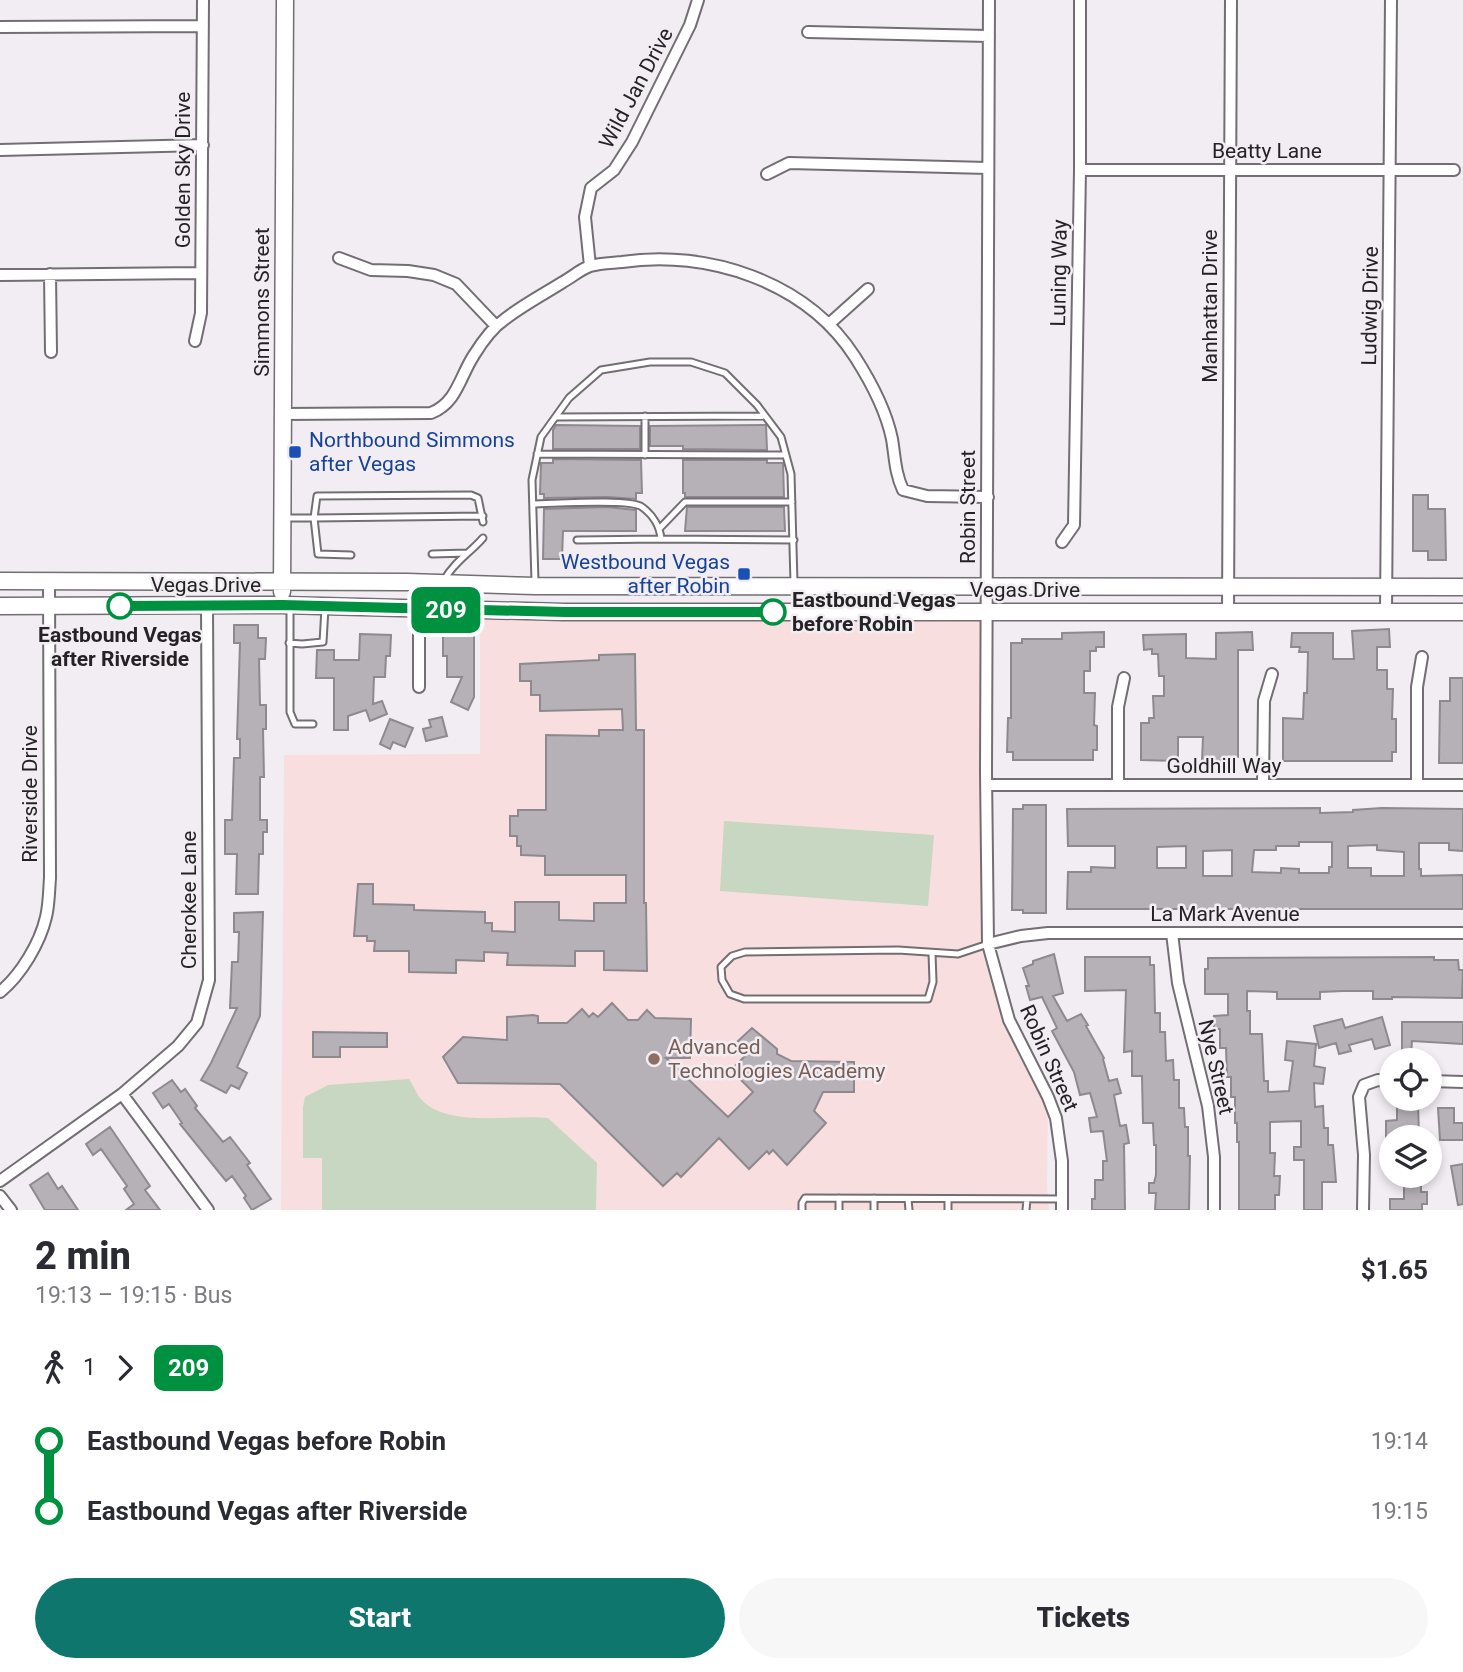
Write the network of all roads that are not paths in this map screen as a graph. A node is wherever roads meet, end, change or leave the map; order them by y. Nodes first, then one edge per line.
1 (203, 0) edge
2 (285, 0) edge
3 (698, 0) edge
4 (989, 0) edge
5 (1080, 0) edge
6 (1231, 0) edge
7 (1391, 0) edge
8 (203, 26) junction
9 (0, 27) edge
10 (808, 32) dead end
11 (989, 36) junction
12 (203, 145) junction
13 (0, 150) edge
14 (988, 168) junction
15 (1080, 170) junction
16 (1230, 170) junction
17 (1391, 170) junction
18 (1454, 170) dead end
19 (767, 174) dead end
20 (339, 258) dead end
21 (590, 266) junction
22 (201, 273) junction
23 (50, 274) junction
24 (0, 275) edge
25 (867, 289) dead end
26 (829, 324) junction
27 (496, 326) junction
28 (195, 341) dead end
29 (51, 352) dead end
30 (283, 414) junction
31 (645, 416) junction
32 (765, 416) junction
33 (556, 417) junction
34 (537, 454) junction
35 (645, 455) junction
36 (786, 455) junction
37 (988, 497) junction
38 (792, 502) junction
39 (533, 504) junction
40 (314, 518) junction
41 (282, 519) junction
42 (660, 528) junction
43 (483, 538) dead end
44 (661, 539) junction
45 (577, 540) dead end
46 (794, 540) junction
47 (1062, 542) dead end
48 (470, 553) junction
49 (432, 554) dead end
50 (351, 555) dead end
51 (0, 581) edge
52 (49, 581) junction
53 (282, 581) junction
54 (443, 583) junction
55 (673, 585) junction
56 (794, 585) junction
57 (987, 585) junction
58 (1228, 585) junction
59 (535, 586) junction
60 (1387, 586) junction
61 (1463, 587) edge
62 (0, 606) edge
63 (49, 606) junction
64 (207, 606) junction
65 (286, 606) junction
66 (324, 608) junction
67 (419, 610) junction
68 (987, 611) junction
69 (674, 612) junction
70 (1228, 612) junction
71 (1387, 612) junction
72 (1463, 612) edge
73 (289, 643) junction
74 (1422, 657) dead end
75 (1272, 674) dead end
76 (1124, 678) dead end
77 (419, 687) dead end
78 (313, 724) dead end
79 (986, 785) junction
80 (1118, 785) junction
81 (1264, 785) junction
82 (1417, 785) junction
83 (1463, 785) edge
84 (1172, 933) junction
85 (1463, 933) edge
86 (988, 944) junction
87 (932, 953) junction
88 (0, 992) edge
89 (1379, 1080) edge
90 (1442, 1081) edge
91 (1463, 1082) edge
92 (122, 1094) junction
93 (0, 1181) edge
94 (0, 1196) edge
95 (839, 1198) junction
96 (874, 1198) junction
97 (908, 1199) junction
98 (948, 1199) junction
99 (1027, 1199) junction
100 (1062, 1205) edge
101 (11, 1210) edge
102 (208, 1210) edge
103 (802, 1210) edge
104 (839, 1210) edge
105 (874, 1210) edge
106 (909, 1210) edge
107 (948, 1210) edge
108 (1026, 1210) edge
109 (1214, 1210) edge
110 (1363, 1210) edge

1 - 8 street, Golden Sky Drive
2 - 30 main road, Simmons Street
3 - 21 street, Wild Jan Drive
4 - 11 street, Robin Street
5 - 15 street, Luning Way
6 - 16 street, Manhattan Drive
7 - 17 street, Ludwig Drive
8 - 9 street
8 - 12 street, Golden Sky Drive
10 - 11 street
11 - 14 street, Robin Street
12 - 13 street
12 - 22 street, Golden Sky Drive
14 - 19 street
14 - 37 street, Robin Street
15 - 16 street, Beatty Lane
15 - 47 street, Luning Way
16 - 17 street, Beatty Lane
16 - 58 street, Manhattan Drive
17 - 18 street, Beatty Lane
17 - 60 street, Ludwig Drive
20 - 27 street
21 - 26 street
21 - 27 street
22 - 23 street
22 - 28 street, Golden Sky Drive
23 - 24 street
23 - 29 street
25 - 26 street
26 - 37 street
27 - 30 street
30 - 41 main road, Simmons Street
31 - 32 lane
31 - 33 lane
31 - 35 lane
32 - 33 lane
32 - 36 lane
33 - 34 lane
34 - 35 lane
34 - 39 lane
35 - 36 lane
36 - 38 lane
37 - 57 street, Robin Street
38 - 42 lane
38 - 46 lane
39 - 42 lane
39 - 59 lane
40 - 40 lane
40 - 41 lane
40 - 50 lane
41 - 53 main road, Simmons Street
42 - 44 lane
43 - 48 lane
44 - 45 lane
44 - 46 lane
46 - 56 lane
48 - 49 lane
48 - 54 lane
51 - 52 main road, Vegas Drive
52 - 53 main road, Vegas Drive
52 - 63 street, Riverside Drive
53 - 54 main road, Vegas Drive
53 - 65 main road, Simmons Street
54 - 59 main road, Vegas Drive
55 - 56 main road, Vegas Drive
55 - 59 main road, Vegas Drive
55 - 69 main road
56 - 57 main road, Vegas Drive
57 - 58 main road, Vegas Drive
57 - 68 street, Robin Street
58 - 60 main road, Vegas Drive
58 - 70 street, Manhattan Drive
60 - 61 main road, Vegas Drive
60 - 71 street, Ludwig Drive
62 - 63 main road, Vegas Drive
63 - 64 main road, Vegas Drive
63 - 88 street, Riverside Drive
64 - 65 main road, Vegas Drive
64 - 92 street, Cherokee Lane
65 - 66 main road, Vegas Drive
65 - 73 lane
66 - 67 main road, Vegas Drive
66 - 73 lane
67 - 69 main road, Vegas Drive
67 - 77 street
68 - 69 main road, Vegas Drive
68 - 70 main road, Vegas Drive
68 - 79 street, Robin Street
70 - 71 main road, Vegas Drive
71 - 72 main road, Vegas Drive
73 - 78 lane
74 - 82 street
75 - 81 street
76 - 80 street
79 - 80 street, Goldhill Way
79 - 86 street, Robin Street
80 - 81 street, Goldhill Way
81 - 82 street, Goldhill Way
82 - 83 street, Goldhill Way
84 - 85 street, La Mark Avenue
84 - 86 street, La Mark Avenue
84 - 109 street, Nye Street
86 - 87 lane
86 - 100 street, Robin Street
87 - 87 lane
89 - 110 street
90 - 91 street
92 - 93 street, Cherokee Lane
92 - 102 street
94 - 101 street
95 - 96 lane
95 - 103 lane
95 - 104 lane
96 - 97 lane
96 - 105 lane
97 - 98 lane
97 - 106 lane
98 - 99 lane
98 - 107 lane
99 - 100 lane
99 - 108 lane

